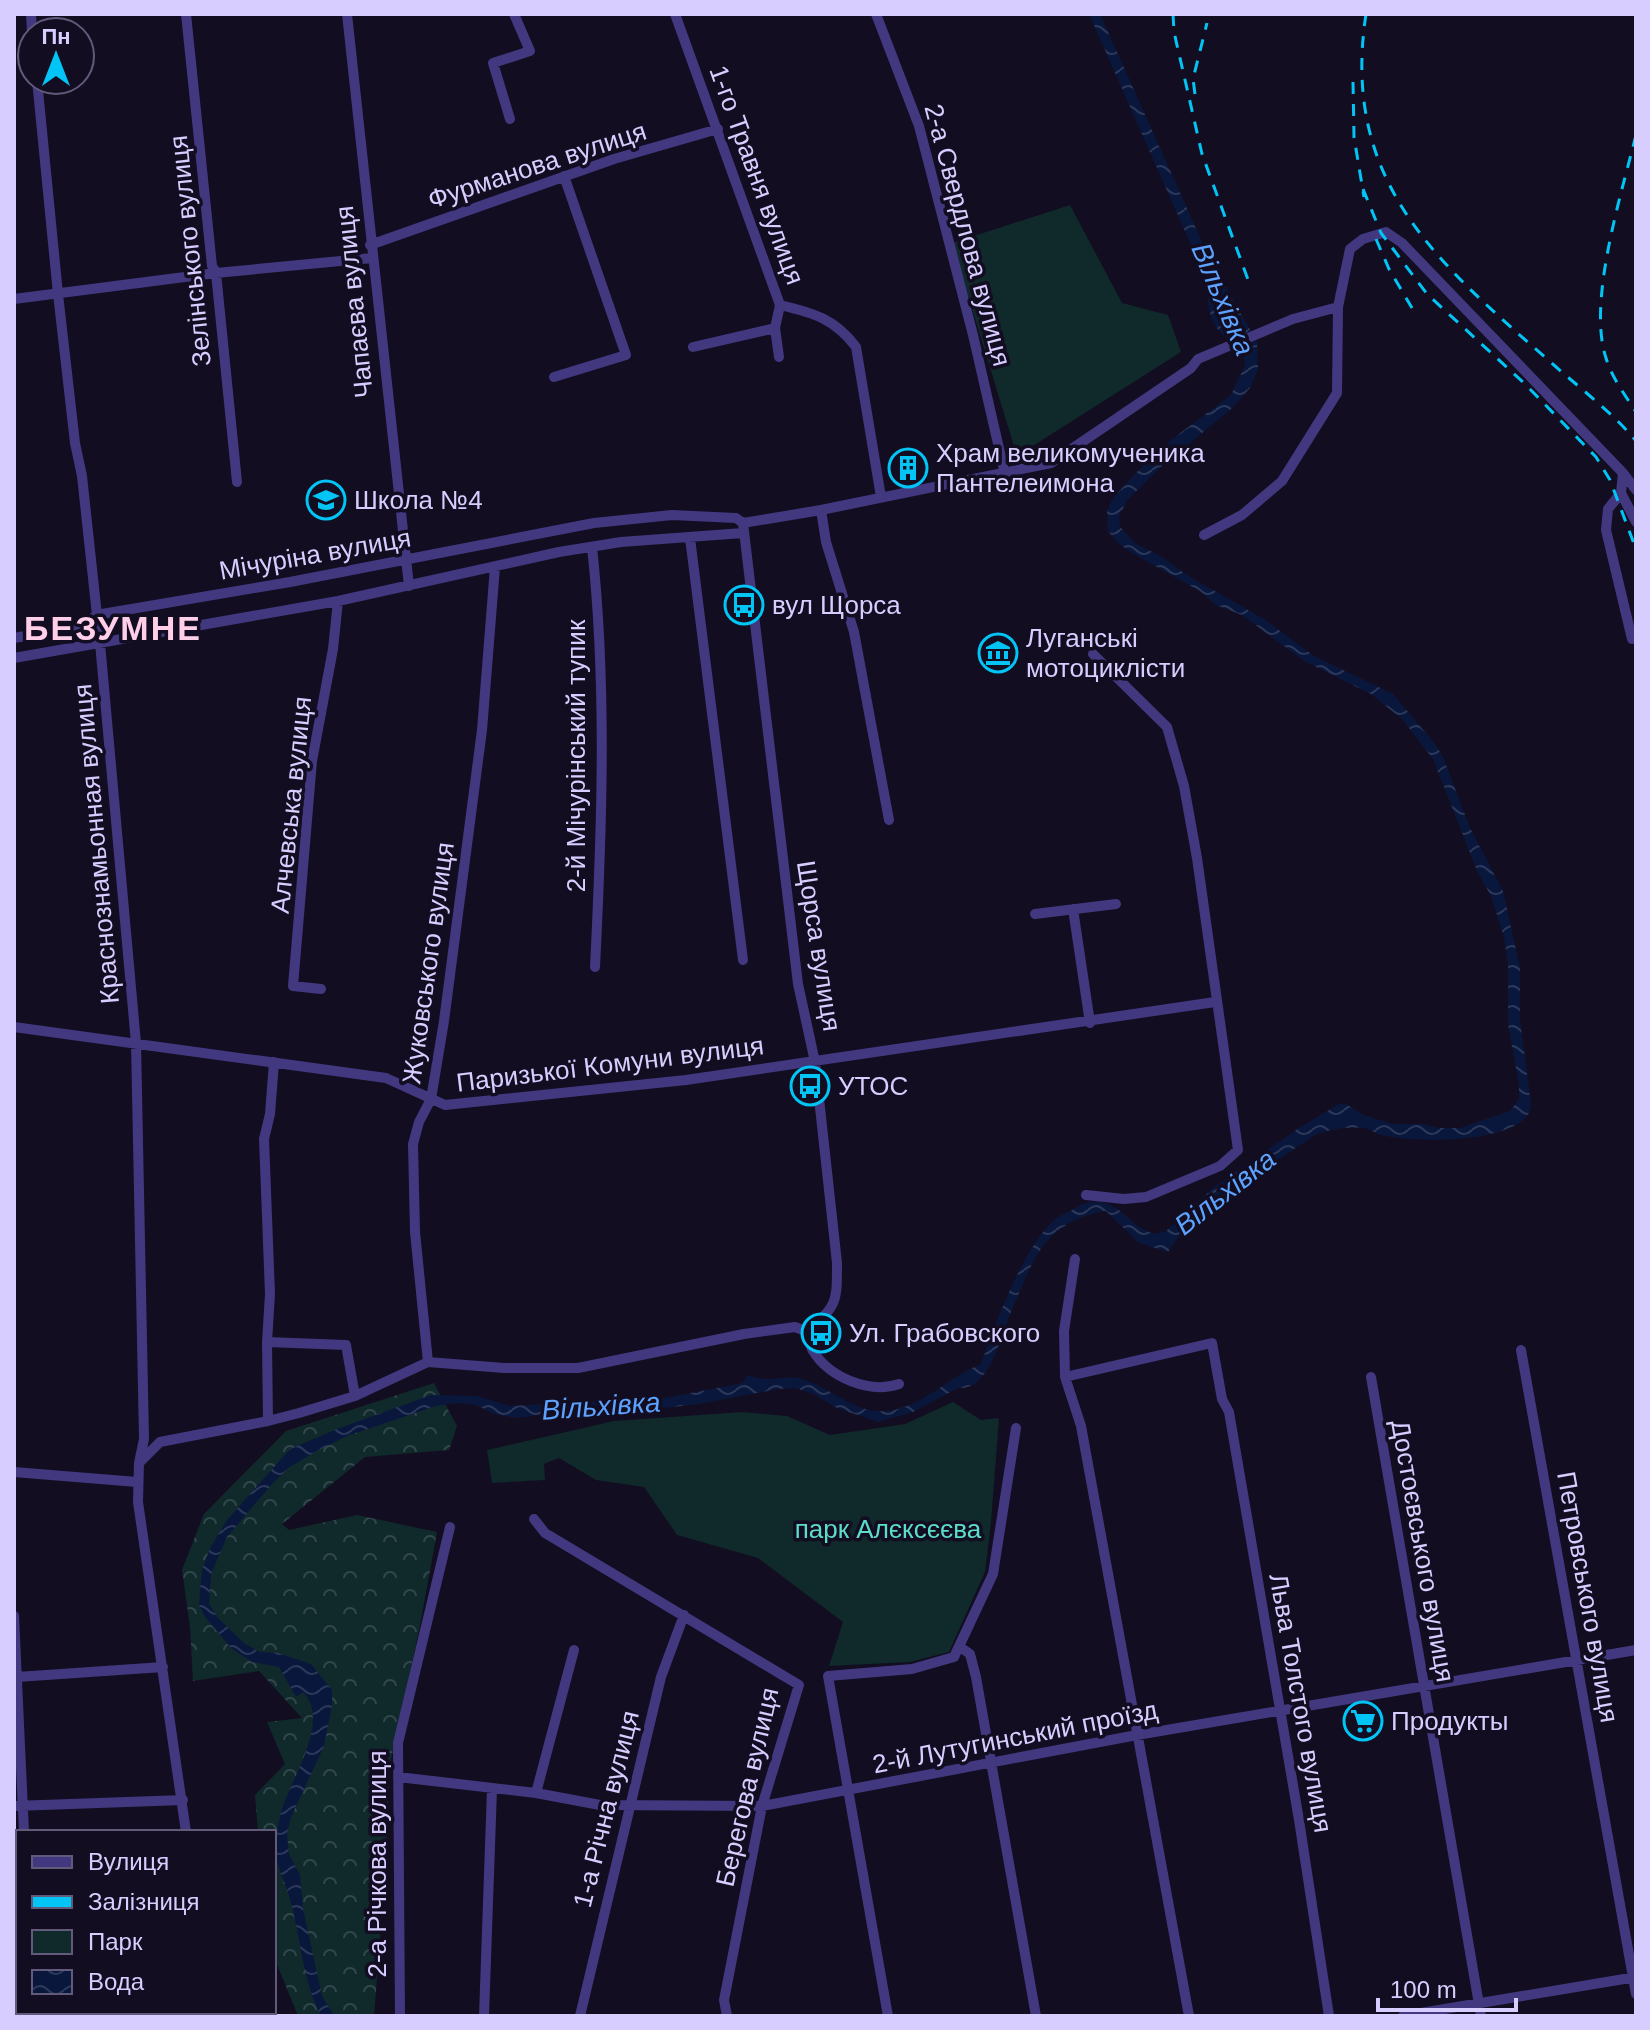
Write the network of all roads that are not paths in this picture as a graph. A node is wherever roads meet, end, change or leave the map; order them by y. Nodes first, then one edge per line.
1 (186, 14) edge
2 (347, 14) edge
3 (514, 14) edge
4 (675, 14) edge
5 (876, 14) edge
6 (39, 96) edge
7 (510, 119) dead end
8 (718, 129) junction
9 (564, 176) junction
10 (370, 245) junction
11 (372, 258) junction
12 (216, 273) junction
13 (58, 294) junction
14 (14, 299) edge
15 (780, 305) junction
16 (1338, 307) junction
17 (775, 328) junction
18 (693, 347) dead end
19 (779, 357) dead end
20 (554, 377) dead end
21 (1004, 470) junction
22 (1623, 473) junction
23 (237, 482) dead end
24 (1636, 490) edge
25 (1621, 493) junction
26 (881, 497) junction
27 (821, 510) junction
28 (1636, 522) edge
29 (743, 528) junction
30 (1204, 535) dead end
31 (690, 538) junction
32 (592, 547) junction
33 (404, 561) junction
34 (495, 567) junction
35 (409, 586) junction
36 (338, 601) junction
37 (96, 615) junction
38 (14, 638) edge
39 (1632, 639) dead end
40 (100, 643) junction
41 (1093, 654) dead end
42 (14, 658) edge
43 (889, 820) dead end
44 (1116, 904) dead end
45 (1073, 909) junction
46 (1035, 914) dead end
47 (743, 960) dead end
48 (595, 967) dead end
49 (321, 989) dead end
50 (1215, 1002) junction
51 (1090, 1023) junction
52 (14, 1027) edge
53 (136, 1043) junction
54 (274, 1062) junction
55 (815, 1062) junction
56 (431, 1099) junction
57 (1086, 1195) dead end
58 (1075, 1259) dead end
59 (808, 1332) junction
60 (267, 1342) junction
61 (1521, 1350) dead end
62 (428, 1362) junction
63 (1065, 1377) junction
64 (1371, 1377) dead end
65 (899, 1384) dead end
66 (355, 1396) junction
67 (268, 1421) junction
68 (1016, 1428) dead end
69 (139, 1463) junction
70 (14, 1472) edge
71 (137, 1482) junction
72 (534, 1519) dead end
73 (450, 1527) dead end
74 (684, 1615) junction
75 (14, 1616) edge
76 (960, 1647) junction
77 (574, 1650) dead end
78 (1636, 1650) edge
79 (1577, 1661) junction
80 (163, 1667) junction
81 (17, 1677) junction
82 (1423, 1685) junction
83 (1280, 1712) junction
84 (1137, 1735) junction
85 (992, 1763) junction
86 (398, 1777) junction
87 (492, 1789) junction
88 (848, 1790) junction
89 (536, 1793) junction
90 (183, 1800) junction
91 (629, 1804) junction
92 (19, 1806) edge
93 (762, 1806) junction
94 (24, 1830) edge
95 (186, 1830) edge
96 (1635, 1978) edge
97 (1636, 1994) edge
98 (1479, 2004) junction
99 (400, 2016) edge
100 (484, 2016) edge
101 (580, 2016) edge
102 (727, 2016) edge
103 (888, 2016) edge
104 (1036, 2016) edge
105 (1189, 2016) edge
106 (1329, 2016) edge
107 (1403, 2016) edge
108 (1481, 2016) edge

1 - 12 street, Зелінського вулиця
2 - 10 street, Чапаєва вулиця
3 - 7 street
4 - 8 street, 1-го Травня вулиця
5 - 21 street, 2-а Свердлова вулиця
6 - 13 street, Краснознамьонная вулиця
8 - 9 street, Фурманова вулиця
8 - 15 street, 1-го Травня вулиця
9 - 10 street, Фурманова вулиця
9 - 20 street
10 - 11 street, Чапаєва вулиця
11 - 12 street
11 - 33 street, Чапаєва вулиця
12 - 13 street
12 - 23 street, Зелінського вулиця
13 - 14 street
13 - 37 street, Краснознамьонная вулиця
15 - 17 street
15 - 26 street, 1-го Травня вулиця
16 - 21 street, Мічуріна вулиця
16 - 22 street
16 - 30 street
17 - 18 street
17 - 19 street
21 - 26 street, Мічуріна вулиця
22 - 24 street
22 - 25 street
25 - 28 street
25 - 39 street
26 - 27 street, Мічуріна вулиця
27 - 29 street, Мічуріна вулиця
27 - 43 street
29 - 31 street, Мічуріна вулиця
29 - 33 street, Мічуріна вулиця
29 - 55 street, Щорса вулиця
31 - 32 street, Мічуріна вулиця
31 - 47 street
32 - 34 street, Мічуріна вулиця
32 - 48 street, 2-й Мічурінський тупик
33 - 35 street, Чапаєва вулиця
33 - 37 street, Мічуріна вулиця
34 - 35 street, Мічуріна вулиця
34 - 56 street, Жуковського вулиця
35 - 36 street, Мічуріна вулиця
36 - 40 street, Мічуріна вулиця
36 - 49 street, Алчевська вулиця
37 - 38 street, Мічуріна вулиця
37 - 40 street, Краснознамьонная вулиця
40 - 42 street, Мічуріна вулиця
40 - 53 street, Краснознамьонная вулиця
41 - 50 street
44 - 45 street
45 - 46 street
45 - 51 street
50 - 51 street, Паризької Комуни вулиця
50 - 57 street
51 - 55 street, Паризької Комуни вулиця
52 - 53 street, Паризької Комуни вулиця
53 - 54 street, Паризької Комуни вулиця
53 - 69 street, Краснознамьонная вулиця
54 - 56 street, Паризької Комуни вулиця
54 - 60 street
55 - 56 street, Паризької Комуни вулиця
55 - 59 street, Щорса вулиця
56 - 62 street, Жуковського вулиця
58 - 63 street
59 - 62 street
59 - 65 street
60 - 66 street
60 - 67 street
61 - 79 street, Петровського вулиця
62 - 66 street
63 - 83 street, Льва Толстого вулиця
63 - 84 street
64 - 82 street, Достоєвського вулиця
66 - 67 street
67 - 69 street
68 - 76 street
69 - 71 street, Краснознамьонная вулиця
70 - 71 street
71 - 80 street, Краснознамьонная вулиця
72 - 74 street, Берегова вулиця
73 - 86 street, 2-а Річкова вулиця
74 - 91 street, 1-а Річна вулиця
74 - 93 street, Берегова вулиця
75 - 81 street
76 - 85 street
76 - 88 street
77 - 89 street
78 - 79 street, 2-й Лутугинський проїзд
79 - 82 street, 2-й Лутугинський проїзд
79 - 96 street, Петровського вулиця
80 - 81 street
80 - 90 street, Краснознамьонная вулиця
81 - 92 street
82 - 83 street, 2-й Лутугинський проїзд
82 - 98 street, Достоєвського вулиця
83 - 84 street, 2-й Лутугинський проїзд
83 - 106 street, Льва Толстого вулиця
84 - 85 street, 2-й Лутугинський проїзд
84 - 105 street
85 - 88 street, 2-й Лутугинський проїзд
85 - 104 street
86 - 87 street, 2-й Лутугинський проїзд
86 - 99 street, 2-а Річкова вулиця
87 - 89 street, 2-й Лутугинський проїзд
87 - 100 street
88 - 93 street, 2-й Лутугинський проїзд
88 - 103 street
89 - 91 street, 2-й Лутугинський проїзд
90 - 92 street
90 - 95 street, Краснознамьонная вулиця
91 - 93 street, 2-й Лутугинський проїзд
91 - 101 street, 1-а Річна вулиця
92 - 94 street
93 - 102 street, Берегова вулиця
96 - 97 street, Петровського вулиця
96 - 98 street
98 - 107 street
98 - 108 street, Достоєвського вулиця

